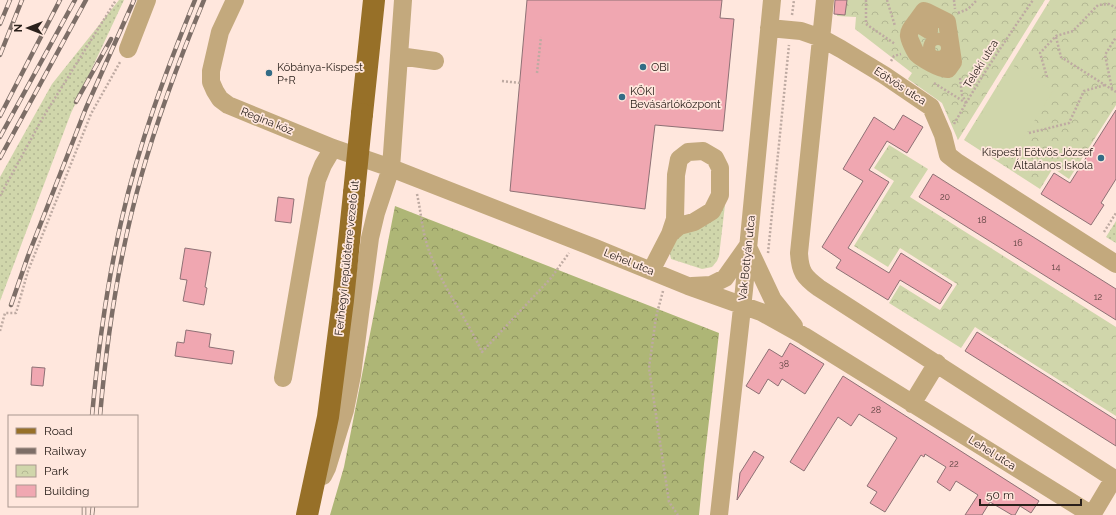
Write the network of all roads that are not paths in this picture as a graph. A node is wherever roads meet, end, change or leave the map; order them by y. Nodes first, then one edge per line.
1 (147, 0) edge
2 (236, 0) edge
3 (374, 0) edge
4 (403, 0) edge
5 (772, 0) edge
6 (825, 0) edge
7 (769, 28) junction
8 (949, 29) dead end
9 (934, 34) dead end
10 (821, 38) junction
11 (128, 49) road end
12 (399, 56) junction
13 (435, 61) dead end
14 (333, 148) junction
15 (391, 168) junction
16 (670, 234) dead end
17 (748, 246) junction
18 (1116, 264) edge
19 (659, 275) junction
20 (688, 286) junction
21 (742, 306) junction
22 (804, 336) junction
23 (937, 363) junction
24 (283, 378) dead end
25 (912, 404) junction
26 (1115, 479) edge
27 (308, 512) edge
28 (719, 515) edge
29 (1092, 515) edge

1 - 11 street
2 - 14 street, Regina köz
3 - 27 main road, Ferihegyi repülőtérre vezető út, bridge
4 - 12 street
5 - 7 street, Vak Bottyán utca
6 - 10 street
7 - 10 street, Eötvös utca
7 - 17 street, Vak Bottyán utca
8 - 9 street
10 - 18 street, Eötvös utca
10 - 23 street, Lehel utca
12 - 13 street
12 - 15 street
14 - 15 street, Lehel utca
14 - 24 street
15 - 19 street, Lehel utca
15 - 27 street
16 - 19 street
17 - 20 street
17 - 21 street, Vak Bottyán utca
17 - 22 street
19 - 20 street, Lehel utca
20 - 21 street, Lehel utca
21 - 22 street, Lehel utca
21 - 28 street, Vak Bottyán utca
22 - 25 street, Lehel utca
23 - 25 street
23 - 26 street, Lehel utca
25 - 29 street, Lehel utca
26 - 29 street, Lehel utca

